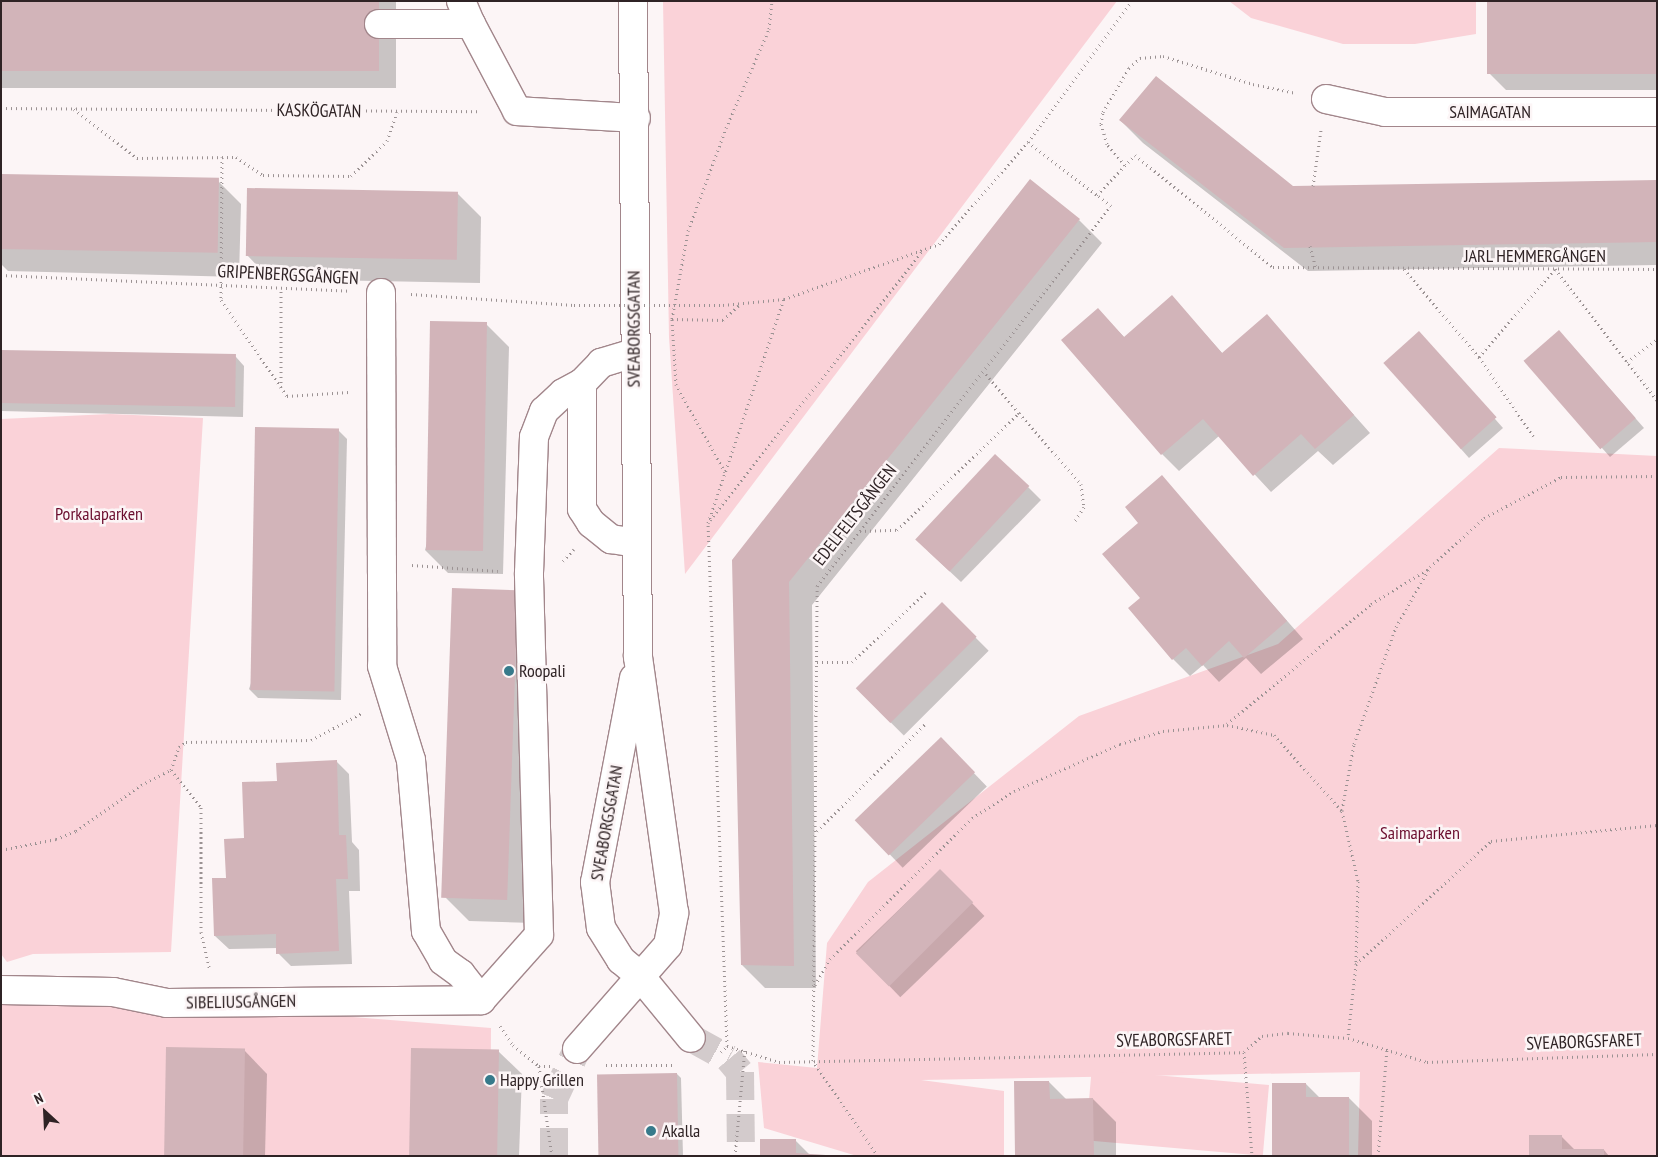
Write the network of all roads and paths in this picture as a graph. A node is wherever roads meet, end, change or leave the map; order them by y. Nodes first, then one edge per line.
1 (633, 1) edge
2 (772, 1) edge
3 (1132, 1) edge
4 (466, 13) edge
5 (379, 24) dead end
6 (1326, 99) junction
7 (1, 108) edge
8 (74, 109) junction
9 (517, 110) junction
10 (396, 112) junction
11 (1657, 112) edge
12 (636, 118) junction
13 (1028, 142) junction
14 (222, 157) junction
15 (1125, 165) junction
16 (1313, 186) dead end
17 (1097, 195) junction
18 (1310, 246) dead end
19 (923, 250) junction
20 (1316, 268) junction
21 (1404, 269) junction
22 (1555, 269) junction
23 (1657, 269) edge
24 (1, 276) edge
25 (221, 285) junction
26 (281, 288) junction
27 (382, 292) junction
28 (784, 299) junction
29 (740, 304) junction
30 (672, 319) junction
31 (1657, 339) edge
32 (634, 353) junction
33 (1479, 357) junction
34 (1627, 362) junction
35 (984, 372) junction
36 (582, 383) junction
37 (281, 388) junction
38 (382, 390) junction
39 (1657, 400) edge
40 (1019, 413) junction
41 (1533, 436) dead end
42 (725, 472) junction
43 (1657, 476) edge
44 (1075, 521) dead end
45 (708, 523) junction
46 (860, 532) junction
47 (581, 542) dead end
48 (636, 544) junction
49 (382, 563) junction
50 (561, 563) dead end
51 (1430, 568) junction
52 (529, 573) junction
53 (927, 591) dead end
54 (638, 657) junction
55 (817, 662) junction
56 (394, 695) junction
57 (925, 724) dead end
58 (1227, 725) junction
59 (171, 770) junction
60 (1342, 810) junction
61 (1657, 825) edge
62 (816, 831) junction
63 (1, 850) edge
64 (1356, 964) junction
65 (640, 976) junction
66 (814, 986) junction
67 (1, 990) edge
68 (481, 1000) junction
69 (213, 1002) junction
70 (691, 1038) tunnel mouth
71 (1348, 1038) junction
72 (726, 1046) junction
73 (745, 1049) junction
74 (1387, 1049) junction
75 (1244, 1052) junction
76 (1657, 1054) edge
77 (568, 1058) joint
78 (715, 1058) dead end
79 (813, 1061) junction
80 (599, 1065) dead end
81 (679, 1065) dead end
82 (539, 1066) junction
83 (552, 1156) edge
84 (735, 1156) edge
85 (878, 1156) edge
86 (1252, 1156) edge
87 (1378, 1156) edge

1 - 12 street, SVEABORGSGATAN
2 - 30 path
3 - 13 path
4 - 5 street
4 - 9 street
6 - 11 street, SAIMAGATAN
6 - 15 path
6 - 16 path
7 - 8 path, KASKÖGATAN
8 - 10 path, KASKÖGATAN
8 - 14 path
9 - 10 path, KASKÖGATAN
9 - 12 street
10 - 14 path
12 - 32 street, SVEABORGSGATAN
13 - 17 path
13 - 19 path
14 - 25 path
15 - 17 path
15 - 20 path, JARL HEMMERGÅNGEN
17 - 35 path, EDELFELTSGÅNGEN
18 - 20 path
19 - 28 path, GRIPENBERGSGÅNGEN
19 - 45 path
20 - 21 path, JARL HEMMERGÅNGEN
21 - 22 path, JARL HEMMERGÅNGEN
21 - 33 path
22 - 23 path, JARL HEMMERGÅNGEN
22 - 33 path
22 - 34 path
24 - 25 path, GRIPENBERGSGÅNGEN
25 - 26 path, GRIPENBERGSGÅNGEN
25 - 37 path
26 - 27 path, GRIPENBERGSGÅNGEN
26 - 37 path
27 - 29 path, GRIPENBERGSGÅNGEN, bridge
27 - 38 street
28 - 29 path, GRIPENBERGSGÅNGEN
28 - 42 path
29 - 30 path
30 - 42 path
31 - 34 path
32 - 36 street
32 - 48 street, SVEABORGSGATAN
33 - 41 path
34 - 39 path
35 - 40 path
35 - 46 path, EDELFELTSGÅNGEN
36 - 48 street
36 - 52 street
37 - 38 path
38 - 49 street
40 - 44 path
40 - 46 path
42 - 45 path
43 - 51 path
45 - 72 path
46 - 55 path, EDELFELTSGÅNGEN
47 - 50 path
48 - 54 street, SVEABORGSGATAN
49 - 52 path
49 - 56 street
51 - 58 path
51 - 60 path
52 - 68 street
53 - 55 path
54 - 65 street, SVEABORGSGATAN
54 - 65 street, SVEABORGSGATAN
55 - 62 path, EDELFELTSGÅNGEN
56 - 59 path
56 - 68 street
57 - 62 path
58 - 60 path
58 - 66 path
59 - 63 path
59 - 69 path
60 - 64 path
61 - 64 path
62 - 66 path, EDELFELTSGÅNGEN
64 - 71 path
65 - 70 street, SVEABORGSGATAN
65 - 77 street, SVEABORGSGATAN
66 - 79 path, EDELFELTSGÅNGEN
67 - 69 street, SIBELIUSGÅNGEN
68 - 69 street, SIBELIUSGÅNGEN
68 - 82 path
71 - 74 path, SVEABORGSFARET
71 - 75 path, SVEABORGSFARET
72 - 73 path, SVEABORGSFARET
72 - 78 path
73 - 79 path, SVEABORGSFARET
73 - 84 path
74 - 76 path, SVEABORGSFARET
74 - 87 path
75 - 79 path, SVEABORGSFARET
75 - 86 path
77 - 82 path
79 - 85 path
80 - 81 path
82 - 83 path

